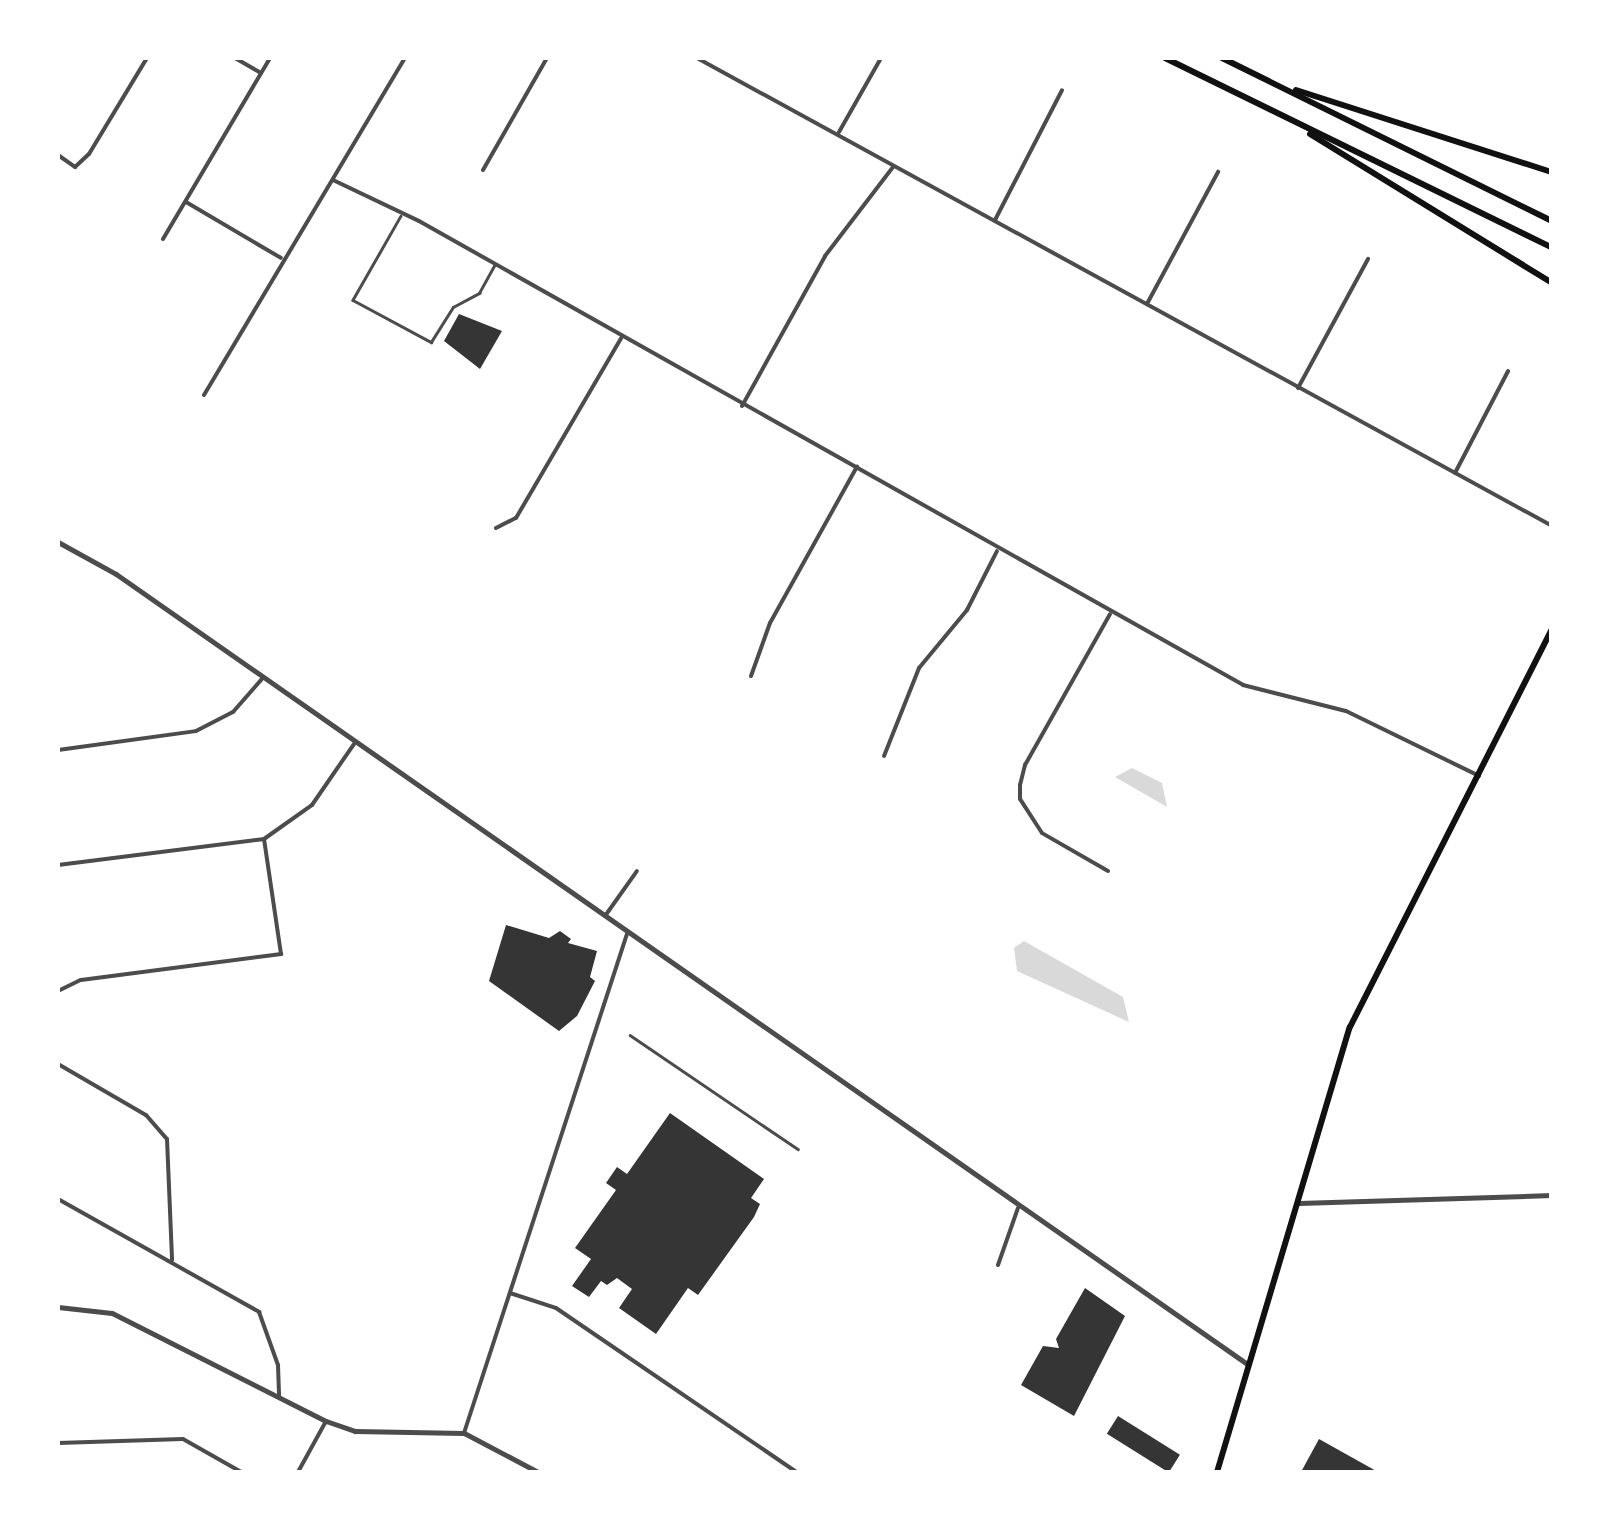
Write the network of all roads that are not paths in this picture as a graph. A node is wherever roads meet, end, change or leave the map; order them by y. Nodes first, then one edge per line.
1 (147, 58) edge
2 (235, 58) edge
3 (270, 58) edge
4 (405, 58) edge
5 (547, 58) edge
6 (697, 58) edge
7 (882, 58) edge
8 (1166, 58) edge
9 (1222, 58) edge
10 (261, 73) junction
11 (1263, 78) junction
12 (1062, 90) dead end
13 (1286, 118) junction
14 (840, 132) junction
15 (58, 155) edge
16 (892, 167) junction
17 (483, 170) dead end
18 (1218, 172) dead end
19 (1552, 172) edge
20 (333, 180) junction
21 (186, 202) junction
22 (402, 214) junction
23 (995, 220) junction
24 (1552, 221) edge
25 (164, 239) dead end
26 (1552, 248) edge
27 (282, 259) junction
28 (1368, 259) dead end
29 (494, 266) junction
30 (1552, 284) edge
31 (1148, 302) junction
32 (622, 337) junction
33 (1508, 370) dead end
34 (1298, 388) junction
35 (204, 395) dead end
36 (742, 406) junction
37 (858, 467) junction
38 (1455, 473) junction
39 (1552, 526) edge
40 (496, 528) dead end
41 (58, 542) edge
42 (997, 551) junction
43 (1110, 614) junction
44 (1552, 628) edge
45 (751, 676) dead end
46 (260, 680) junction
47 (354, 744) junction
48 (58, 750) edge
49 (884, 756) dead end
50 (1479, 776) junction
51 (264, 839) junction
52 (58, 864) edge
53 (637, 870) dead end
54 (1108, 870) dead end
55 (605, 917) junction
56 (628, 934) junction
57 (58, 991) edge
58 (630, 1036) dead end
59 (58, 1064) edge
60 (798, 1149) dead end
61 (1552, 1195) edge
62 (58, 1198) edge
63 (1296, 1203) junction
64 (1018, 1208) junction
65 (172, 1260) junction
66 (998, 1266) dead end
67 (510, 1293) junction
68 (58, 1307) edge
69 (1247, 1364) junction
70 (279, 1400) junction
71 (326, 1421) junction
72 (464, 1433) junction
73 (58, 1443) edge
74 (240, 1472) edge
75 (298, 1472) edge
76 (538, 1472) edge
77 (796, 1472) edge
78 (1217, 1472) edge

1 - 15 street
2 - 10 street
3 - 10 street
4 - 20 street
5 - 17 street
6 - 14 street
7 - 14 street
8 - 13 main road
9 - 11 main road
10 - 21 street
11 - 19 main road
11 - 24 main road
12 - 23 street
13 - 26 main road
13 - 30 main road
14 - 16 street
16 - 23 street
16 - 36 street
18 - 31 street
20 - 22 street
20 - 27 street
21 - 25 street
21 - 27 street
22 - 29 street
22 - 29 lane
23 - 31 street
27 - 35 street
28 - 34 street
29 - 32 street
31 - 34 street
32 - 36 street
32 - 40 street
33 - 38 street
34 - 38 street
36 - 37 street
37 - 42 street
37 - 45 street
38 - 39 street
41 - 46 street
42 - 43 street
42 - 49 street
43 - 50 street
43 - 54 street
44 - 50 main road
46 - 47 street
46 - 48 street
47 - 51 street
47 - 55 street
50 - 63 main road
51 - 52 street
51 - 57 street
53 - 55 street
55 - 56 street
56 - 64 street
56 - 67 street
58 - 60 lane
59 - 65 street
61 - 63 street
62 - 65 street
63 - 69 main road
64 - 66 street
64 - 69 street
65 - 70 street
67 - 72 street
67 - 77 street
68 - 70 street
69 - 78 main road
70 - 71 street
71 - 72 street
71 - 75 street
72 - 76 street
73 - 74 street

